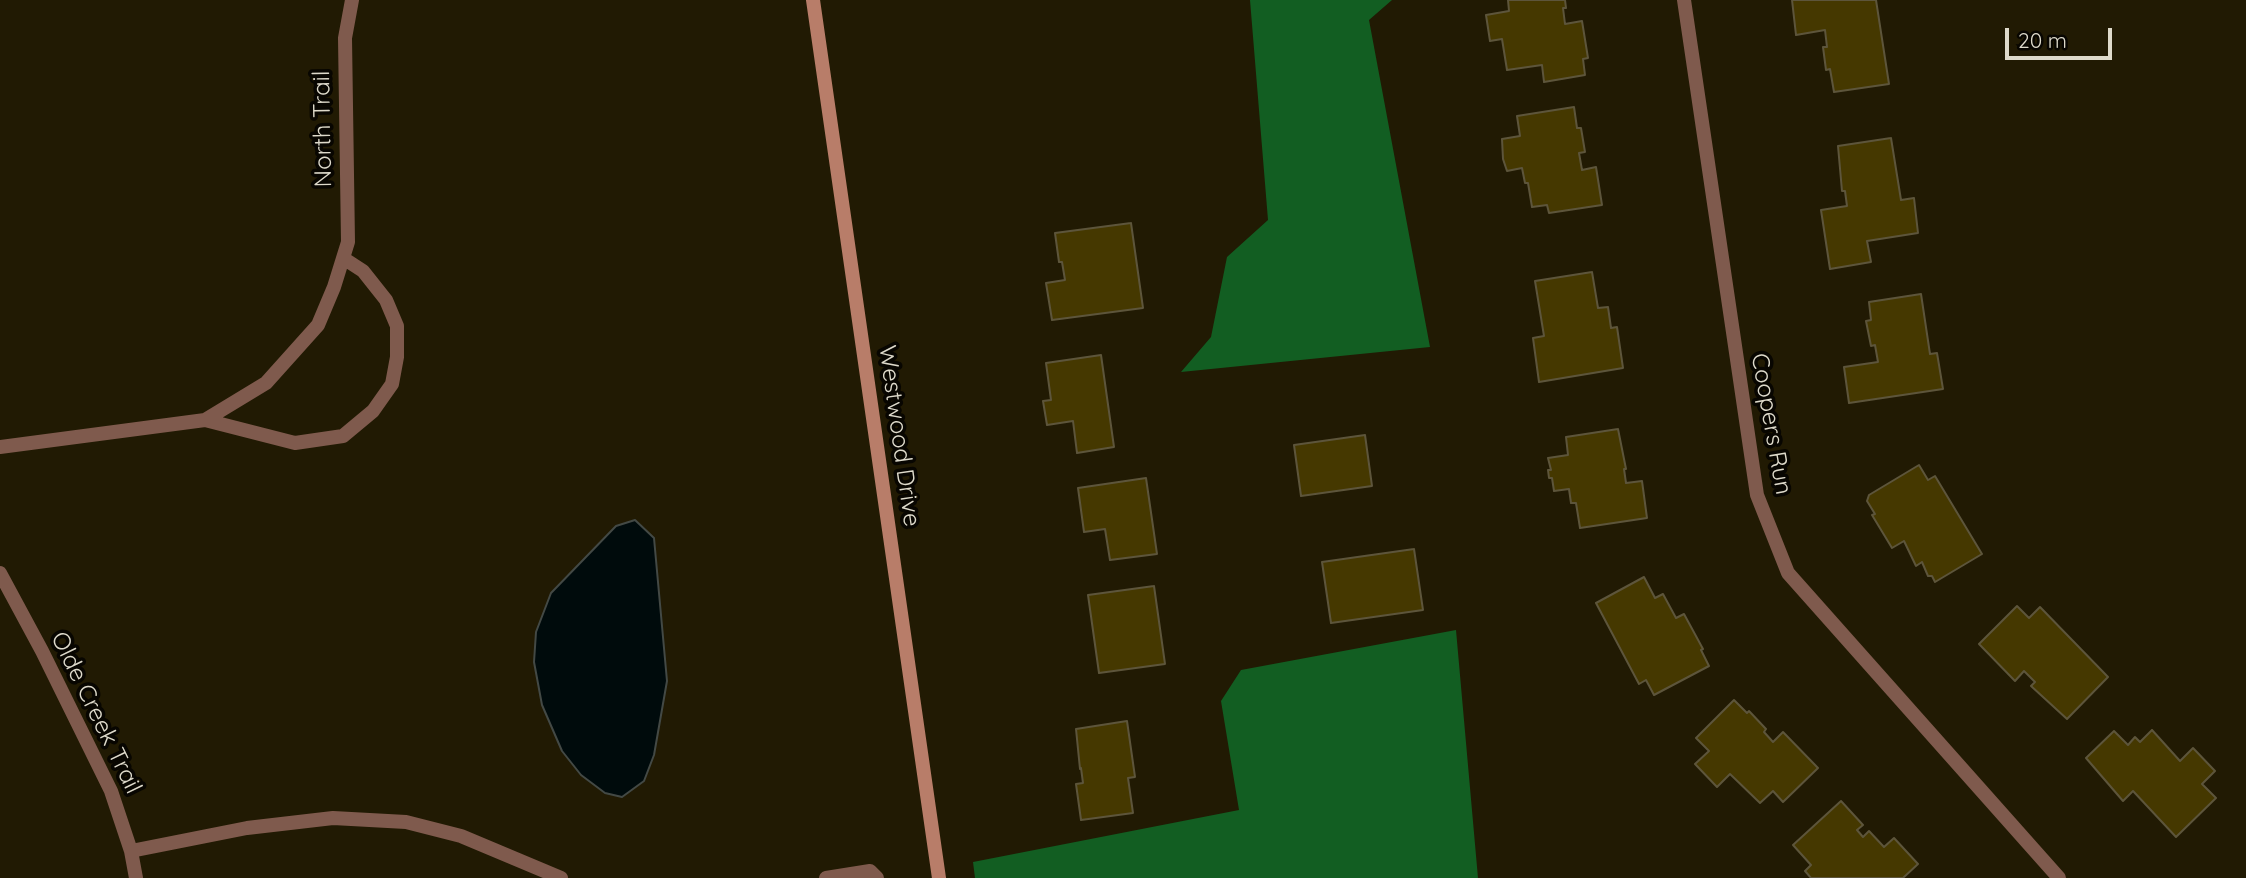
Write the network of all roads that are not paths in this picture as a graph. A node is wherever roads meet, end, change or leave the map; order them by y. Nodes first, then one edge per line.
1 (352, 0) edge
2 (813, 0) edge
3 (1684, 0) edge
4 (343, 258) junction
5 (205, 420) junction
6 (0, 447) edge
7 (0, 573) edge
8 (131, 851) junction
9 (136, 878) edge
10 (561, 878) edge
11 (827, 878) edge
12 (877, 878) edge
13 (939, 878) edge
14 (2059, 878) edge

1 - 4 street, North Trail
2 - 13 street, Westwood Drive
3 - 14 street, Coopers Run
4 - 5 street, North Trail
4 - 5 street, North Trail
5 - 6 street, North Trail
7 - 8 street, Olde Creek Trail
8 - 9 street, Olde Creek Trail
8 - 10 street
11 - 12 street

